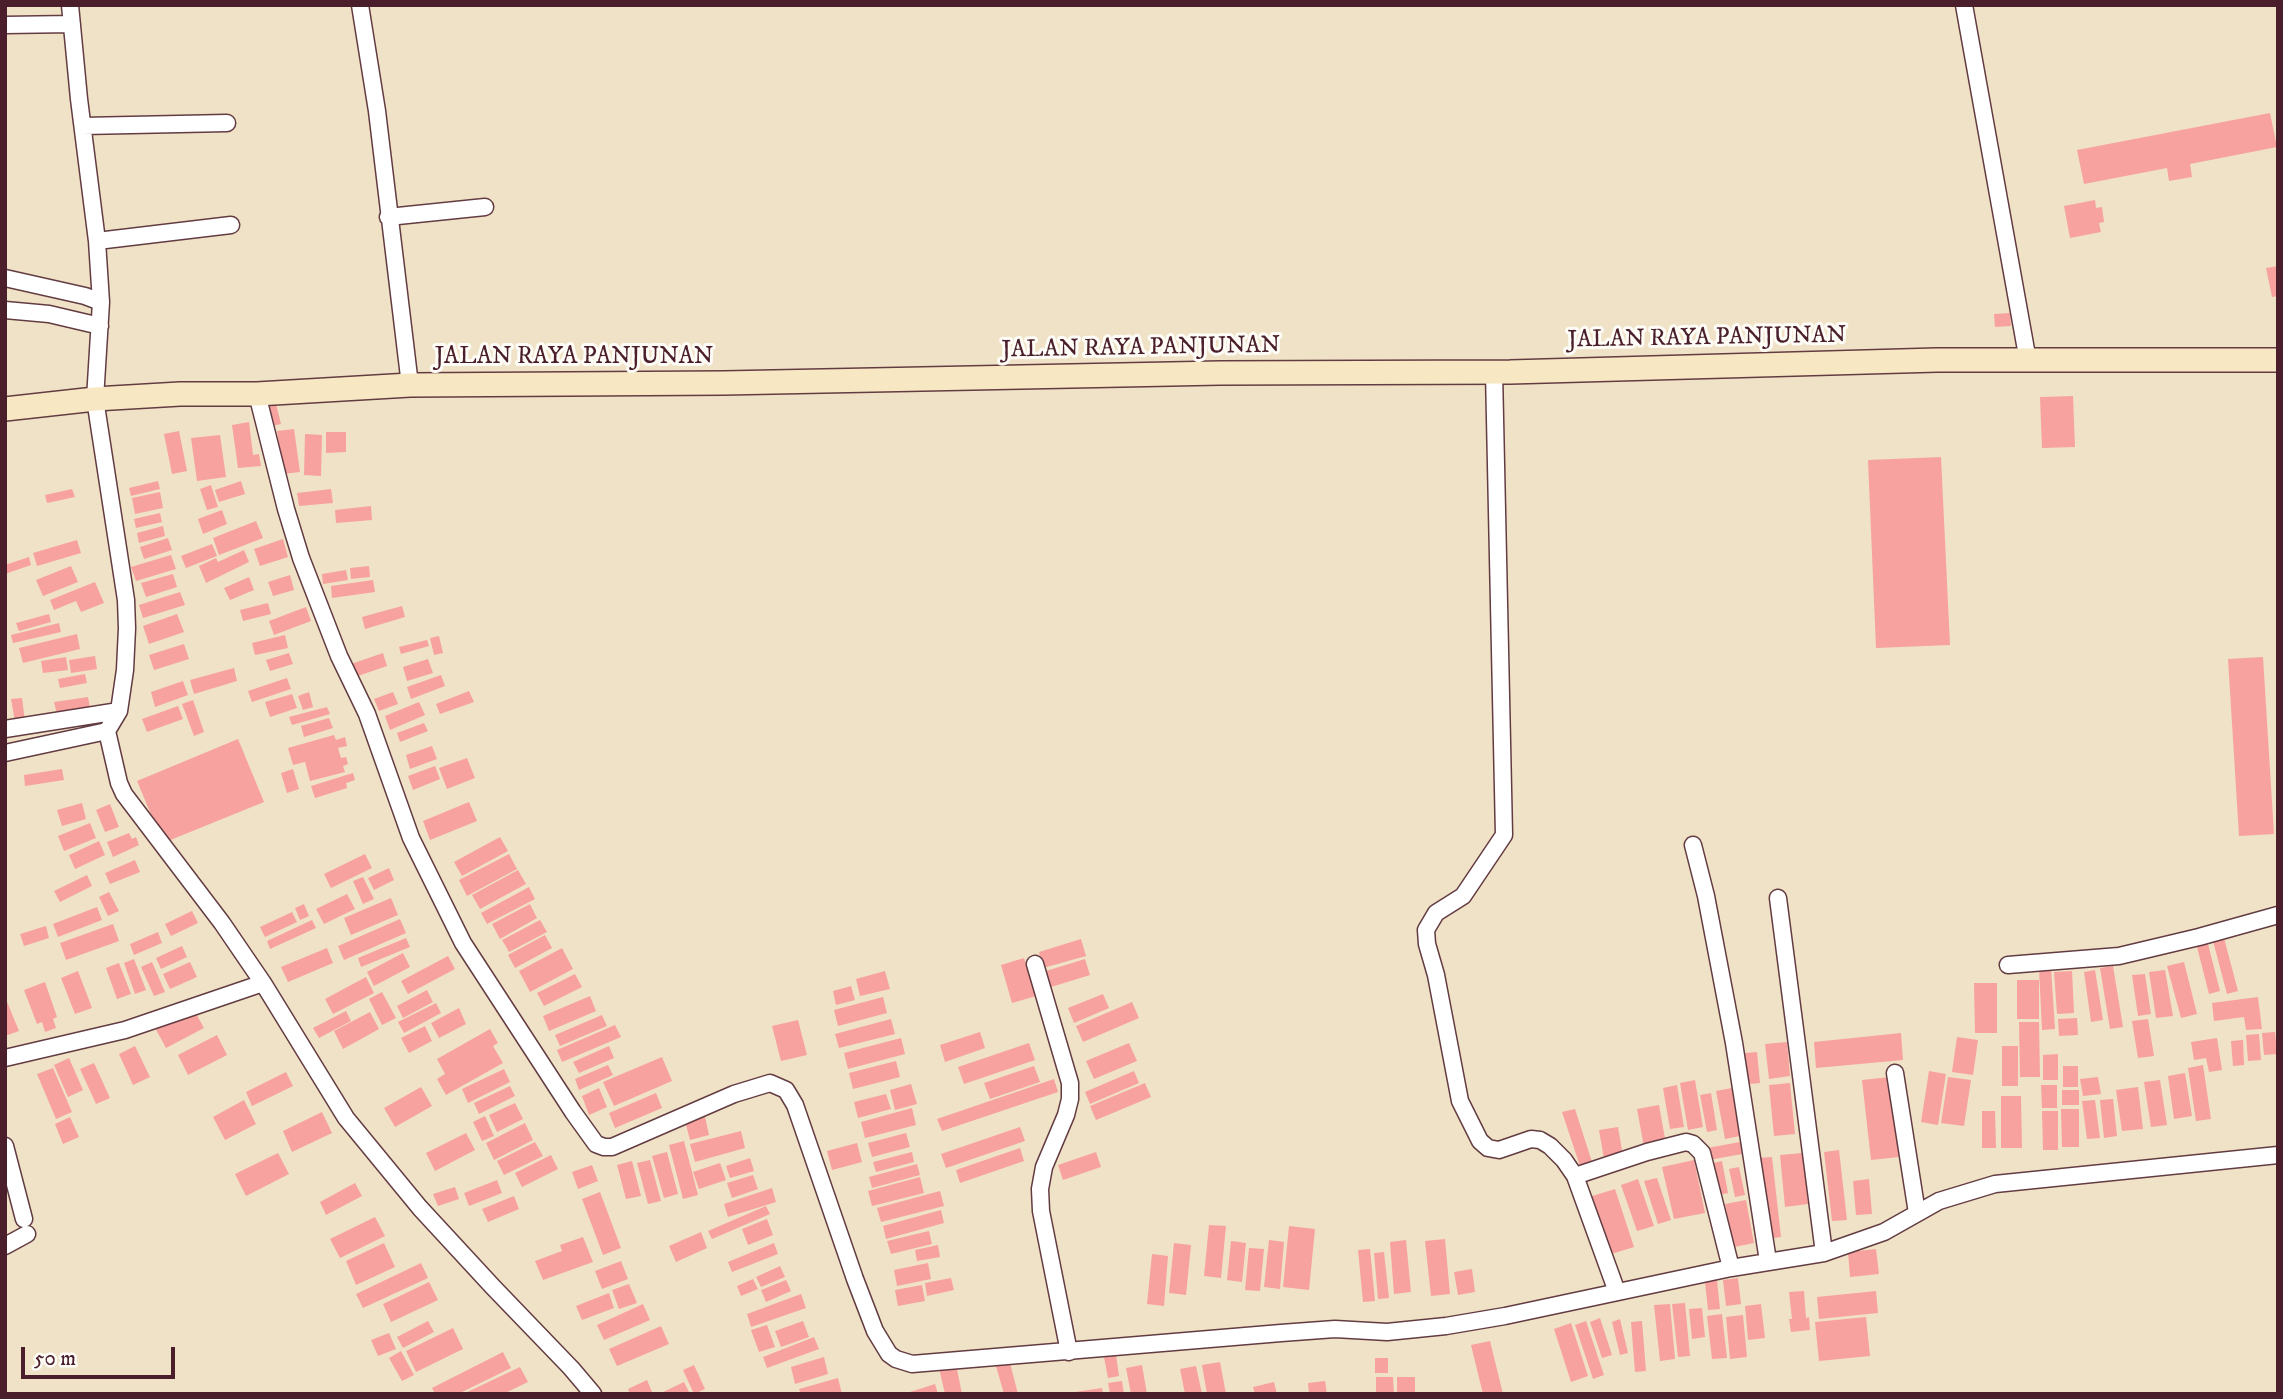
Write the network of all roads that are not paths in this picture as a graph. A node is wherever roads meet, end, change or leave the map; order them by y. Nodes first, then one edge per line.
1 (70, 5) edge
2 (360, 5) edge
3 (1964, 5) edge
4 (72, 24) junction
5 (5, 25) edge
6 (227, 123) dead end
7 (83, 126) junction
8 (485, 207) dead end
9 (388, 217) junction
10 (231, 225) dead end
11 (97, 241) junction
12 (5, 278) edge
13 (5, 310) edge
14 (101, 314) junction
15 (2026, 352) junction
16 (2278, 360) edge
17 (1494, 372) junction
18 (409, 377) junction
19 (257, 394) junction
20 (95, 399) junction
21 (5, 409) edge
22 (119, 711) junction
23 (5, 729) edge
24 (107, 731) junction
25 (5, 753) edge
26 (1693, 845) dead end
27 (1778, 898) dead end
28 (2278, 915) edge
29 (1035, 964) dead end
30 (2008, 965) dead end
31 (263, 983) junction
32 (5, 1058) edge
33 (1895, 1073) dead end
34 (5, 1146) edge
35 (2278, 1155) edge
36 (1575, 1176) junction
37 (1917, 1213) junction
38 (5, 1246) edge
39 (1824, 1253) junction
40 (1768, 1261) junction
41 (1731, 1268) junction
42 (1617, 1292) junction
43 (1069, 1352) junction
44 (593, 1394) edge

1 - 4 street
2 - 9 street
3 - 15 street
4 - 5 street
4 - 7 street
6 - 7 street
7 - 11 street
8 - 9 street
9 - 18 street
10 - 11 street
11 - 14 street
12 - 14 street
13 - 14 street
14 - 20 street
15 - 16 main road, JALAN RAYA PANJUNAN
15 - 17 main road, JALAN RAYA PANJUNAN
17 - 18 main road, JALAN RAYA PANJUNAN
17 - 36 street
18 - 19 main road, JALAN RAYA PANJUNAN
19 - 20 main road, JALAN RAYA PANJUNAN
19 - 43 street
20 - 21 main road, JALAN RAYA PANJUNAN
20 - 22 street
22 - 23 street
22 - 24 street
24 - 25 street
24 - 31 street
26 - 40 street
27 - 39 street
28 - 30 street
29 - 43 street
31 - 32 street
31 - 44 street
33 - 37 street
34 - 38 street
35 - 37 street
36 - 41 street
36 - 42 street
37 - 39 street
39 - 40 street
40 - 41 street
41 - 42 street
42 - 43 street

